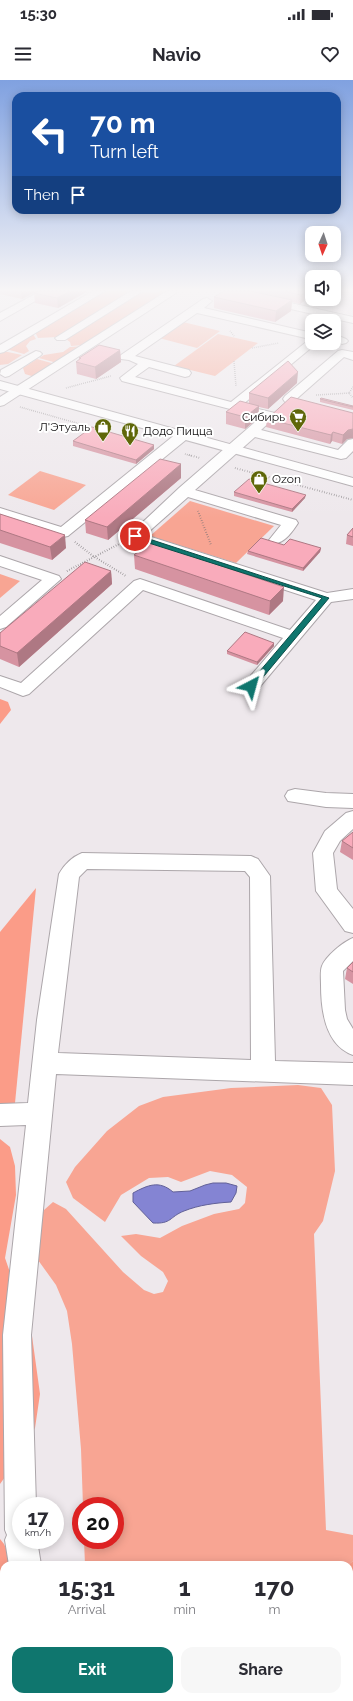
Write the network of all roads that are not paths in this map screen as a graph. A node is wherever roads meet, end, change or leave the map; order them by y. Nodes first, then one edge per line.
1 (19, 367) edge
2 (56, 367) edge
3 (142, 367) edge
4 (161, 367) edge
5 (281, 367) edge
6 (328, 367) edge
7 (185, 373) dead end
8 (2, 379) edge
9 (18, 390) junction
10 (0, 402) edge
11 (235, 404) junction
12 (270, 416) junction
13 (252, 432) junction
14 (182, 436) junction
15 (353, 443) edge
16 (232, 449) junction
17 (347, 457) edge
18 (150, 462) junction
19 (164, 466) edge
20 (186, 473) dead end
21 (322, 473) junction
22 (200, 477) junction
23 (353, 482) edge
24 (184, 491) junction
25 (0, 512) edge
26 (276, 540) dead end
27 (0, 561) edge
28 (353, 594) edge
29 (326, 598) junction
30 (0, 624) edge
31 (292, 636) junction
32 (0, 681) edge
33 (251, 686) dead end
34 (295, 796) dead end
35 (353, 801) edge
36 (353, 818) edge
37 (353, 925) edge
38 (353, 947) edge
39 (353, 1044) edge
40 (44, 1063) junction
41 (263, 1071) junction
42 (353, 1074) edge
43 (39, 1114) junction
44 (0, 1115) edge
45 (20, 1497) edge
46 (22, 1549) edge
47 (24, 1561) edge

1 - 8 street
2 - 9 street
3 - 11 street
4 - 7 street
5 - 11 street
6 - 12 street
8 - 9 main road
9 - 10 street
9 - 14 main road
11 - 12 street
12 - 13 street
13 - 16 street
13 - 17 street
14 - 16 main road
14 - 18 street
15 - 17 street
16 - 21 main road
16 - 22 street
17 - 21 street
18 - 19 street
18 - 25 street
20 - 22 street
21 - 23 main road
22 - 24 street
24 - 26 street
24 - 29 street
27 - 30 street
28 - 29 street
29 - 31 street
31 - 32 street
31 - 33 street
34 - 35 street
36 - 37 street
38 - 39 street
40 - 41 street
40 - 41 street
40 - 43 street
41 - 42 street
43 - 44 street
43 - 45 street
46 - 47 street

